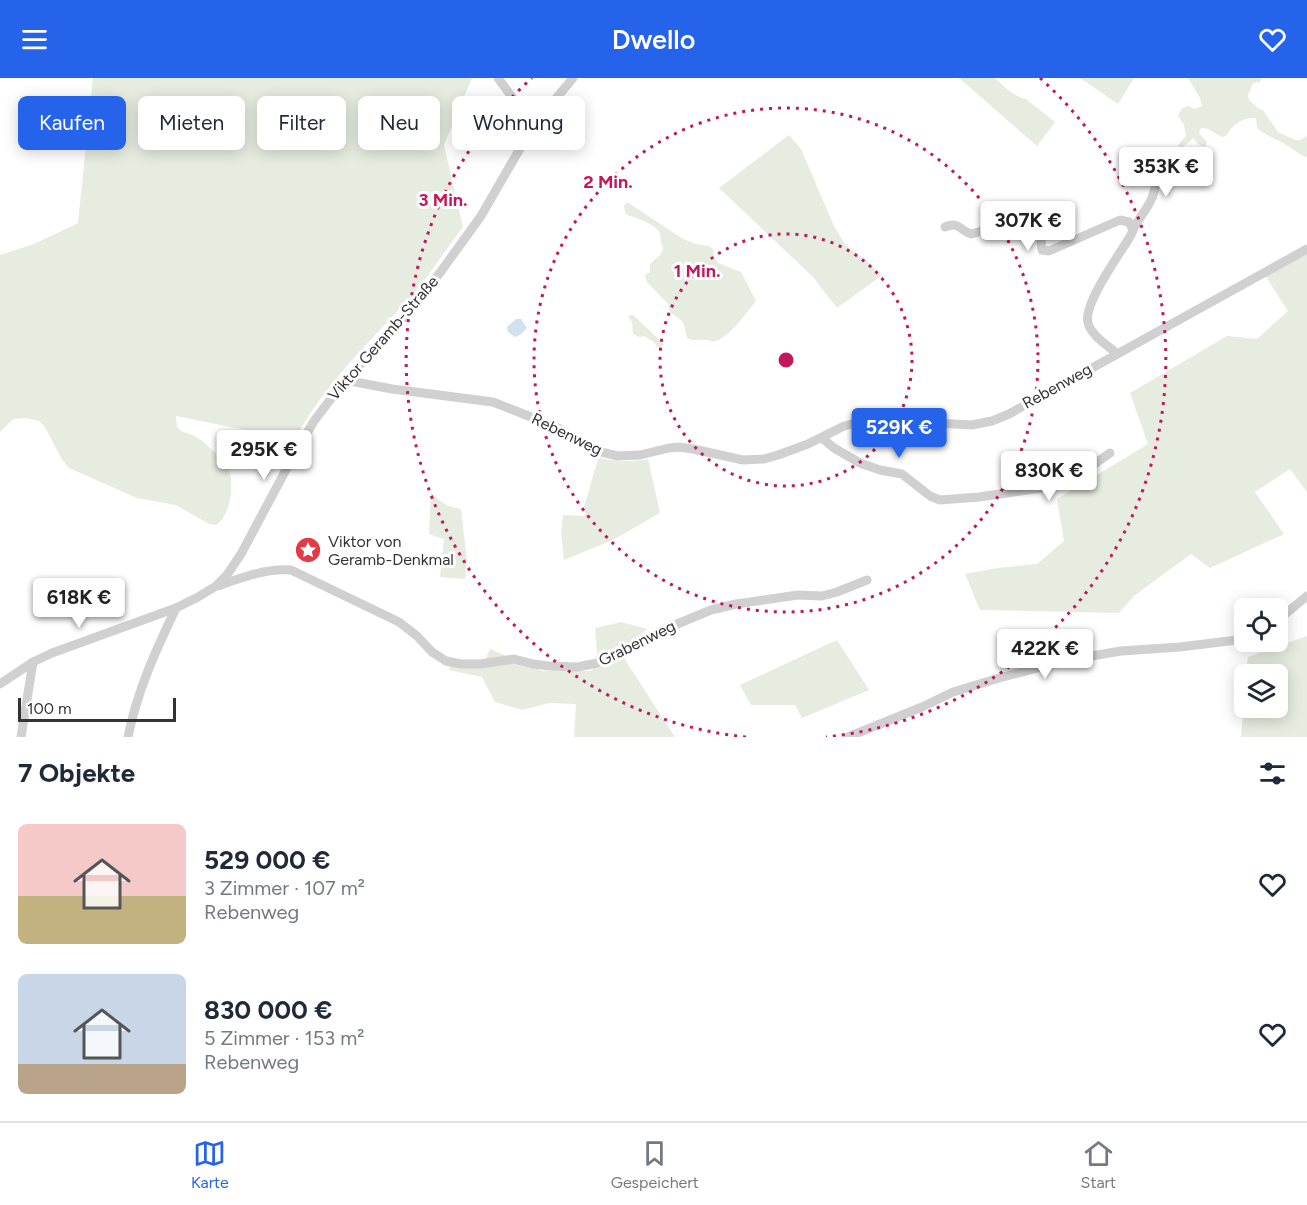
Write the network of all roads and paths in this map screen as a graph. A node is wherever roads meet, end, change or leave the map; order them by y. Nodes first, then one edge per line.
1 (498, 78) edge
2 (573, 78) edge
3 (511, 96) edge
4 (558, 96) edge
5 (519, 150) edge
6 (1156, 154) dead end
7 (945, 226) dead end
8 (1132, 230) junction
9 (1307, 249) edge
10 (1116, 353) junction
11 (345, 380) junction
12 (822, 438) junction
13 (1110, 453) dead end
14 (867, 580) dead end
15 (216, 586) junction
16 (1307, 596) edge
17 (176, 608) junction
18 (1288, 612) edge
19 (1234, 640) edge
20 (33, 662) junction
21 (0, 684) edge
22 (21, 737) edge
23 (128, 737) edge
24 (848, 737) edge

1 - 3 street
2 - 4 street, Viktor Geramb-Straße
5 - 11 street, Viktor Geramb-Straße
6 - 8 street
7 - 8 street
8 - 10 street
9 - 10 street, Rebenweg
10 - 12 street, Rebenweg
11 - 12 street, Rebenweg
11 - 15 street, Viktor Geramb-Straße
12 - 13 street
14 - 15 street, Grabenweg
15 - 17 street, Viktor Geramb-Straße
16 - 18 street
17 - 20 street, Viktor Geramb-Straße
17 - 23 street
19 - 24 street
20 - 21 street, Viktor Geramb-Straße
20 - 22 street

